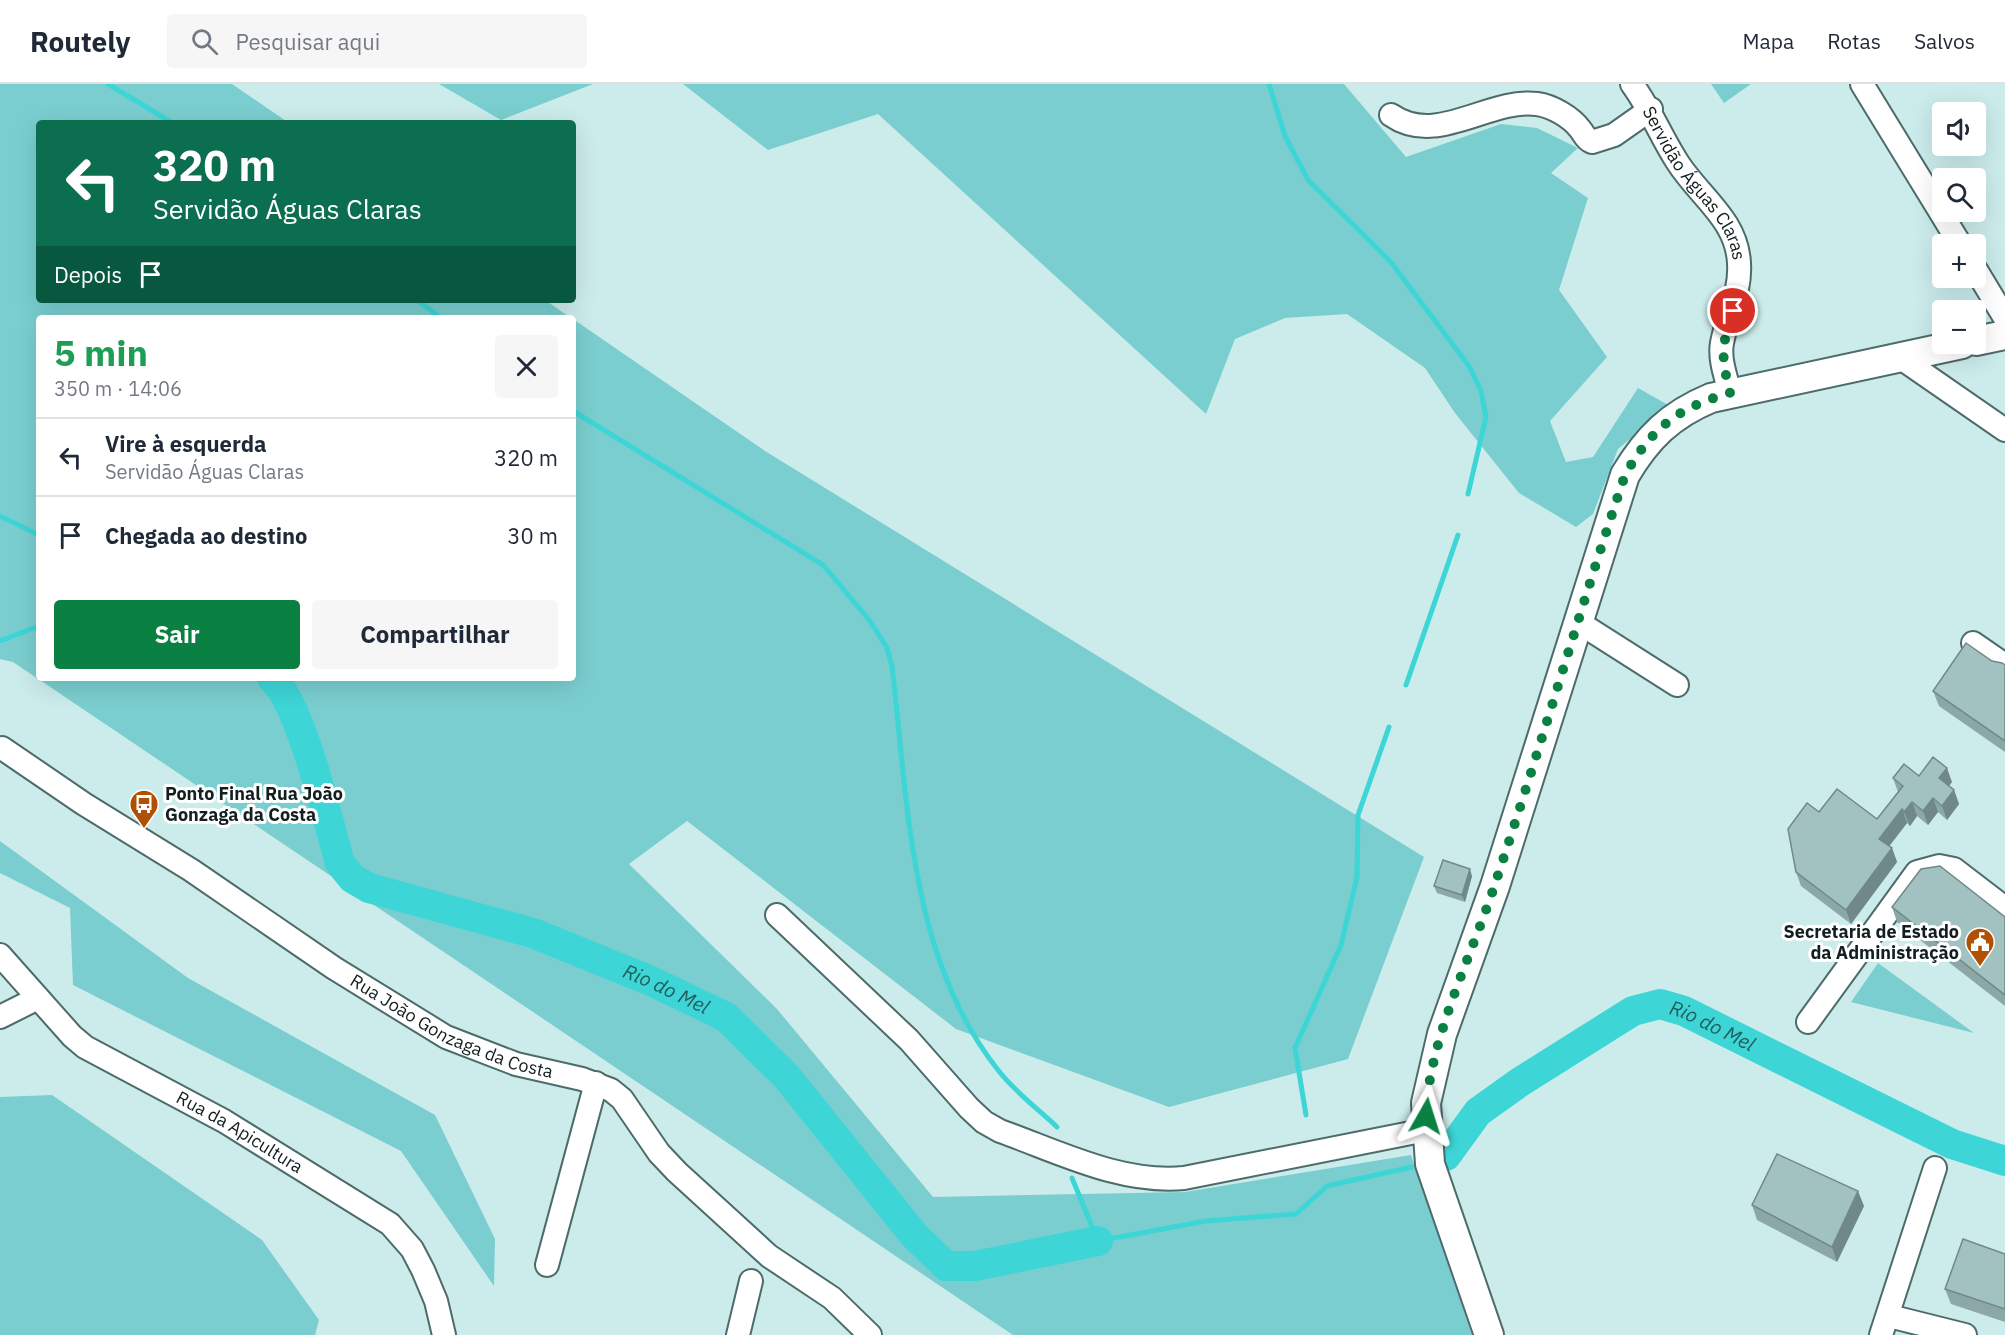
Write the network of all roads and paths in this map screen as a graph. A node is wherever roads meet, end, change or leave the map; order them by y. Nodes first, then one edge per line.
1 (1632, 84) edge
2 (1862, 84) edge
3 (1651, 109) junction
4 (1391, 115) dead end
5 (1954, 234) edge
6 (1986, 287) edge
7 (2005, 318) edge
8 (2005, 335) edge
9 (1986, 339) edge
10 (1932, 350) edge
11 (1898, 356) junction
12 (1730, 393) junction
13 (2005, 429) edge
14 (1578, 622) junction
15 (1973, 643) dead end
16 (2005, 665) edge
17 (1677, 685) dead end
18 (2, 748) dead end
19 (2005, 908) edge
20 (777, 915) dead end
21 (0, 956) edge
22 (38, 998) junction
23 (0, 1017) edge
24 (1808, 1022) dead end
25 (596, 1083) junction
26 (1426, 1130) junction
27 (1935, 1168) dead end
28 (547, 1265) dead end
29 (751, 1281) dead end
30 (1884, 1330) edge
31 (444, 1335) edge
32 (738, 1335) edge
33 (870, 1335) edge
34 (1489, 1335) edge
35 (1965, 1335) edge

1 - 3 street, Servidão Águas Claras
2 - 5 street
3 - 4 street
3 - 12 street, Servidão Águas Claras
6 - 7 street
8 - 9 main road
10 - 11 main road
11 - 12 main road
11 - 13 street
12 - 14 main road
14 - 17 street
14 - 26 main road
15 - 16 street
18 - 25 street, Rua João Gonzaga da Costa
19 - 24 street
20 - 26 street
21 - 22 street, Rua da Apicultura
22 - 23 street
22 - 31 street, Rua da Apicultura
25 - 28 street
25 - 33 street, Rua João Gonzaga da Costa
26 - 34 main road
27 - 30 street
29 - 32 street
30 - 35 street

